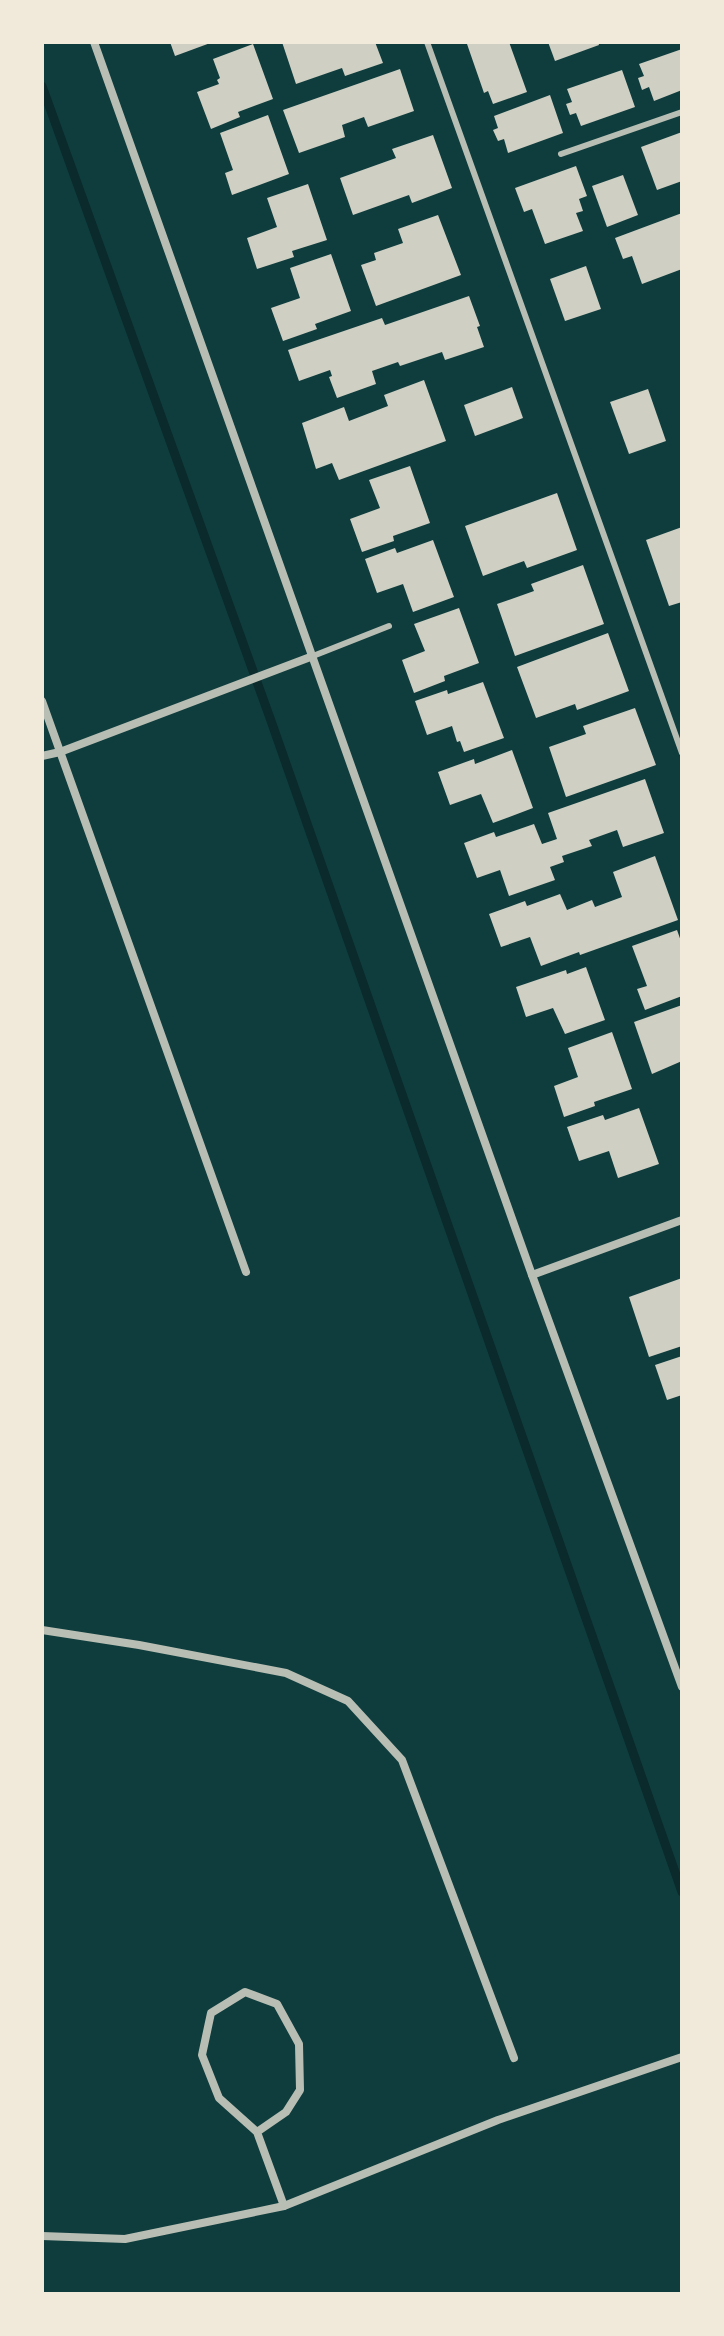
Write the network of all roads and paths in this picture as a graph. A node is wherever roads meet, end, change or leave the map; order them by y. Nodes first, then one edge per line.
1 (94, 42) edge
2 (427, 42) edge
3 (682, 112) edge
4 (561, 154) dead end
5 (389, 626) dead end
6 (313, 656) junction
7 (42, 701) edge
8 (60, 752) junction
9 (682, 753) edge
10 (42, 756) edge
11 (682, 1220) edge
12 (246, 1272) dead end
13 (532, 1275) junction
14 (42, 1630) edge
15 (682, 1687) edge
16 (682, 2057) edge
17 (514, 2058) dead end
18 (257, 2132) junction
19 (284, 2206) junction
20 (42, 2236) edge

1 - 6 street
2 - 9 lane
3 - 4 lane
5 - 6 lane
6 - 8 street
6 - 13 street
7 - 8 street
8 - 10 street
8 - 12 street
11 - 13 street
13 - 15 street
14 - 17 street
16 - 19 street
18 - 18 street
18 - 19 street
19 - 20 street

